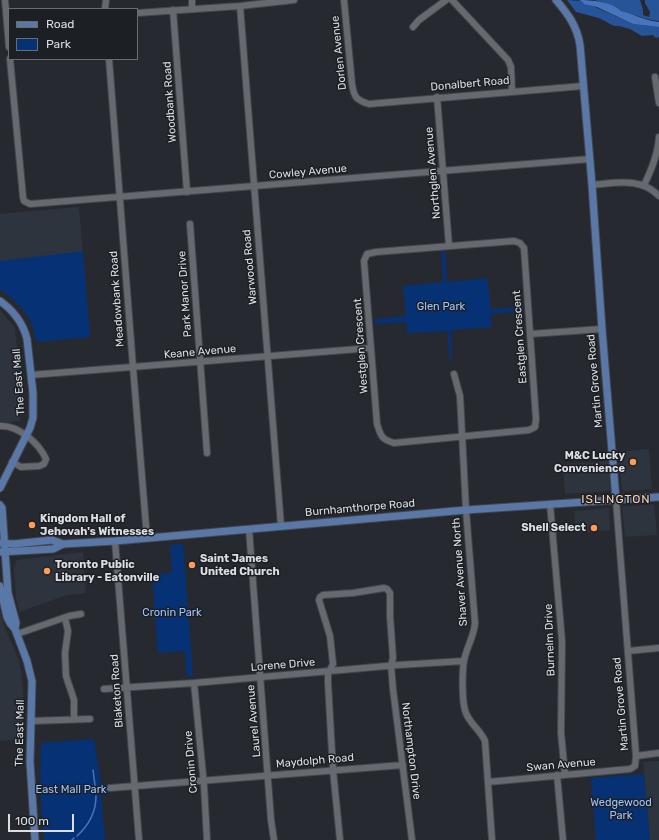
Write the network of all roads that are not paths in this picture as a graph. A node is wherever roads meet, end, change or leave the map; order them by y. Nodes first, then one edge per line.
1 (5, 0) edge
2 (192, 0) edge
3 (294, 0) edge
4 (344, 0) edge
5 (446, 0) edge
6 (452, 0) edge
7 (556, 0) edge
8 (270, 1) edge
9 (240, 6) junction
10 (192, 8) junction
11 (173, 10) junction
12 (138, 14) edge
13 (8, 25) edge
14 (413, 27) dead end
15 (10, 60) edge
16 (109, 60) edge
17 (655, 77) dead end
18 (583, 86) junction
19 (512, 91) junction
20 (437, 98) junction
21 (360, 101) joint
22 (659, 103) edge
23 (659, 137) edge
24 (590, 159) junction
25 (442, 171) junction
26 (592, 185) junction
27 (644, 185) junction
28 (254, 187) junction
29 (187, 192) junction
30 (659, 196) edge
31 (120, 197) junction
32 (190, 224) dead end
33 (449, 246) junction
34 (0, 301) edge
35 (602, 328) junction
36 (530, 334) junction
37 (371, 348) junction
38 (267, 356) junction
39 (199, 362) junction
40 (133, 367) junction
41 (454, 374) dead end
42 (31, 375) junction
43 (0, 426) edge
44 (26, 435) junction
45 (461, 437) junction
46 (207, 453) dead end
47 (12, 462) junction
48 (0, 488) edge
49 (659, 497) edge
50 (616, 500) junction
51 (550, 504) junction
52 (0, 505) edge
53 (466, 510) junction
54 (281, 526) junction
55 (249, 529) junction
56 (148, 538) junction
57 (115, 541) junction
58 (2, 543) edge
59 (63, 544) junction
60 (3, 552) edge
61 (0, 586) edge
62 (82, 614) dead end
63 (65, 618) junction
64 (16, 632) junction
65 (659, 648) edge
66 (628, 651) junction
67 (464, 660) junction
68 (391, 665) junction
69 (329, 671) junction
70 (260, 677) junction
71 (194, 683) junction
72 (127, 688) junction
73 (104, 689) dead end
74 (74, 719) junction
75 (90, 719) dead end
76 (31, 721) junction
77 (659, 753) edge
78 (636, 756) junction
79 (403, 765) junction
80 (634, 768) joint
81 (333, 770) junction
82 (565, 774) junction
83 (558, 775) junction
84 (268, 776) junction
85 (203, 781) junction
86 (488, 782) junction
87 (134, 786) junction
88 (110, 788) dead end
89 (35, 840) edge
90 (139, 840) edge
91 (207, 840) edge
92 (274, 840) edge
93 (340, 840) edge
94 (412, 840) edge
95 (492, 840) edge
96 (563, 840) edge

1 - 13 street
2 - 10 street
3 - 8 street
4 - 21 street, Dorlen Avenue
5 - 14 street
6 - 19 street
7 - 18 main road, Martin Grove Road
8 - 9 street
9 - 10 street
9 - 28 street, Warwood Road
10 - 11 street
11 - 12 street
11 - 29 street, Woodbank Road
15 - 31 street, Cowley Avenue
16 - 31 street, Meadowbank Road
17 - 22 street
18 - 19 street, Donalbert Road
18 - 24 main road, Martin Grove Road
19 - 20 street, Donalbert Road
20 - 21 street, Donalbert Road
20 - 25 street, Northglen Avenue
23 - 27 street
24 - 25 street, Cowley Avenue
24 - 26 main road, Martin Grove Road
25 - 28 street, Cowley Avenue
25 - 33 street, Northglen Avenue
26 - 27 street
26 - 35 main road, Martin Grove Road
27 - 30 street
28 - 29 street, Cowley Avenue
28 - 38 street, Warwood Road
29 - 31 street, Cowley Avenue
31 - 40 street, Meadowbank Road
32 - 39 street, Park Manor Drive
33 - 36 street, Eastglen Crescent
33 - 37 street, Westglen Crescent
34 - 42 main road, The East Mall
35 - 36 street
35 - 50 main road, Martin Grove Road
36 - 45 street, Eastglen Crescent
37 - 38 street, Keane Avenue
37 - 45 street, Westglen Crescent
38 - 39 street, Keane Avenue
38 - 54 street, Warwood Road
39 - 40 street, Keane Avenue
39 - 46 street, Park Manor Drive
40 - 42 street, Keane Avenue
40 - 56 street, Meadowbank Road
41 - 45 street, Shaver Avenue North
42 - 44 main road, The East Mall
43 - 44 street
44 - 47 main road, The East Mall
44 - 47 street
45 - 53 street, Shaver Avenue North
47 - 48 main road, The East Mall
49 - 50 main road, Burnhamthorpe Road
50 - 51 main road, Burnhamthorpe Road
50 - 66 street, Martin Grove Road
51 - 53 main road, Burnhamthorpe Road
51 - 82 street, Burnelm Drive
52 - 58 main road, The East Mall
53 - 54 main road, Burnhamthorpe Road
53 - 67 street, Shaver Avenue North
54 - 55 main road, Burnhamthorpe Road
55 - 56 main road, Burnhamthorpe Road
55 - 70 street, Laurel Avenue
56 - 57 main road, Burnhamthorpe Road
57 - 59 main road, Burnhamthorpe Road
57 - 72 street, Blaketon Road
58 - 59 main road, Burnhamthorpe Road
58 - 60 main road, The East Mall
59 - 60 main road, Burnhamthorpe Road
60 - 64 main road, The East Mall
61 - 64 main road, The East Mall
62 - 63 street
63 - 64 street
63 - 74 street
64 - 76 main road, The East Mall
65 - 66 street
66 - 78 street, Martin Grove Road
67 - 68 street, Lorene Drive
67 - 86 street, Shaver Avenue North
68 - 69 street, Lorene Drive
68 - 69 street, Northampton Drive
68 - 79 street, Northampton Drive
69 - 70 street, Lorene Drive
69 - 81 street
70 - 71 street, Lorene Drive
70 - 84 street, Laurel Avenue
71 - 72 street, Lorene Drive
71 - 85 street, Cronin Drive
72 - 73 street, Lorene Drive
72 - 87 street, Blaketon Road
74 - 75 street
74 - 76 street
76 - 89 main road, The East Mall
77 - 78 street
78 - 80 street, Martin Grove Road
79 - 81 street, Maydolph Road
79 - 94 street, Northampton Drive
80 - 82 street, Swan Avenue
81 - 84 street, Maydolph Road
81 - 93 street
82 - 83 street, Swan Avenue
83 - 86 street, Swan Avenue
83 - 96 street
84 - 85 street, Maydolph Road
84 - 92 street, Laurel Avenue
85 - 87 street, Maydolph Road
85 - 91 street, Cronin Drive
86 - 95 street, Shaver Avenue North
87 - 88 street, Maydolph Road
87 - 90 street, Blaketon Road

